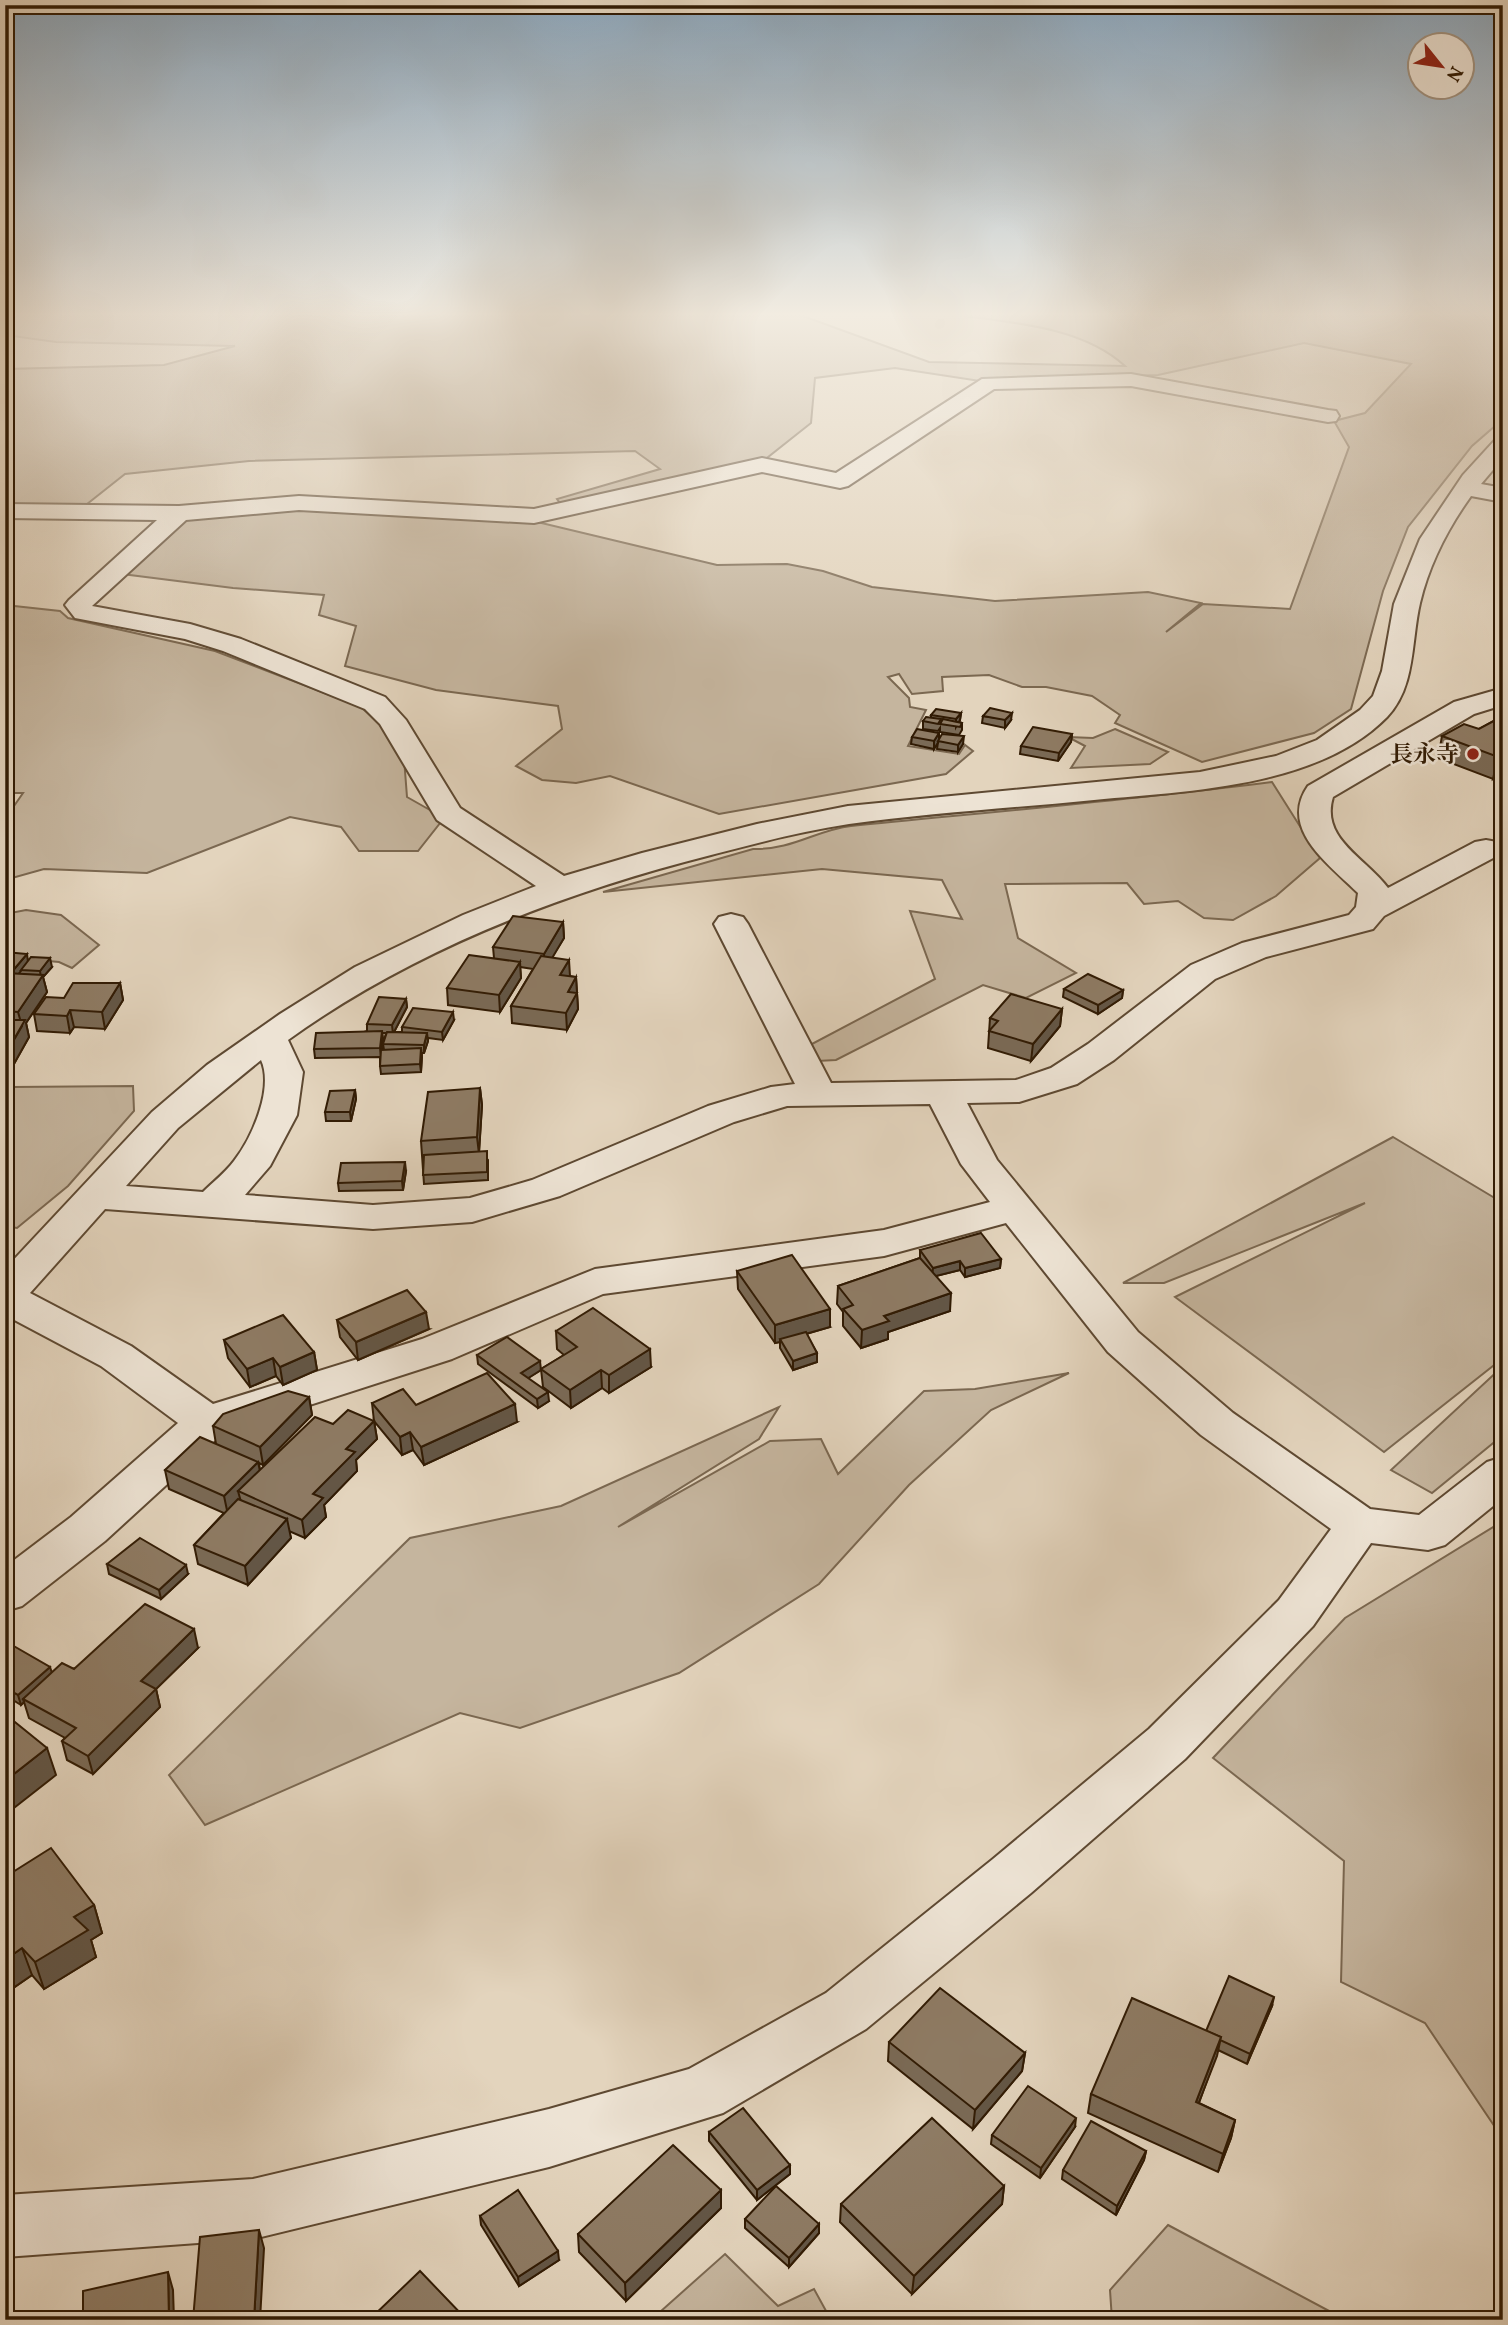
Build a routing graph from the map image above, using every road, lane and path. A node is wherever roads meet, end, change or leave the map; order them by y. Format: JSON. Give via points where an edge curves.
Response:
{"nodes":[{"id":1,"x":926,"y":424,"type":"edge"},
{"id":2,"x":1503,"y":446,"type":"edge"},
{"id":3,"x":1466,"y":488,"type":"junction"},
{"id":4,"x":1503,"y":495,"type":"edge"},
{"id":5,"x":5,"y":511,"type":"edge"},
{"id":6,"x":179,"y":513,"type":"junction"},
{"id":7,"x":1503,"y":696,"type":"edge"},
{"id":8,"x":1486,"y":849,"type":"dead end"},
{"id":9,"x":560,"y":887,"type":"junction"},
{"id":10,"x":1372,"y":909,"type":"junction"},
{"id":11,"x":731,"y":924,"type":"dead end"},
{"id":12,"x":269,"y":1038,"type":"junction"},
{"id":13,"x":943,"y":1092,"type":"junction"},
{"id":14,"x":818,"y":1093,"type":"junction"},
{"id":15,"x":97,"y":1196,"type":"junction"},
{"id":16,"x":214,"y":1204,"type":"junction"},
{"id":17,"x":1015,"y":1208,"type":"junction"},
{"id":18,"x":5,"y":1296,"type":"edge"},
{"id":19,"x":207,"y":1422,"type":"junction"},
{"id":20,"x":1503,"y":1473,"type":"edge"},
{"id":21,"x":1359,"y":1525,"type":"junction"},
{"id":22,"x":5,"y":1593,"type":"edge"},
{"id":23,"x":5,"y":2226,"type":"edge"}],
"edges":[{"from":1,"to":6,"type":"street","via":[[840,481],[762,465],[534,516],[299,503]]},
{"from":2,"to":3,"type":"street"},
{"from":3,"to":4,"type":"street"},
{"from":3,"to":9,"type":"street","via":[[1417,569],[1393,678],[1380,707],[1346,736],[1306,757],[1257,771],[1148,788],[848,815],[746,836]]},
{"from":5,"to":6,"type":"street"},
{"from":6,"to":9,"type":"street","via":[[78,605],[85,612],[232,645],[375,703],[392,720],[447,814]]},
{"from":7,"to":10,"type":"street","via":[[1464,708],[1319,792],[1312,811],[1321,839],[1374,891]]},
{"from":8,"to":10,"type":"street"},
{"from":9,"to":12,"type":"street","via":[[367,974]]},
{"from":10,"to":13,"type":"street","via":[[1361,922],[1254,950],[1203,972],[1064,1076],[1019,1091]]},
{"from":11,"to":14,"type":"street"},
{"from":12,"to":15,"type":"street","via":[[165,1121]]},
{"from":12,"to":16,"type":"street","via":[[285,1072],[278,1115],[251,1166]]},
{"from":13,"to":14,"type":"street"},
{"from":13,"to":17,"type":"street","via":[[980,1164]]},
{"from":14,"to":16,"type":"street","via":[[784,1095],[720,1114],[546,1188],[472,1210],[373,1217]]},
{"from":15,"to":16,"type":"street"},
{"from":15,"to":18,"type":"street"},
{"from":17,"to":19,"type":"street","via":[[884,1243],[595,1282],[437,1349]]},
{"from":17,"to":21,"type":"street","via":[[1123,1342],[1217,1424]]},
{"from":18,"to":19,"type":"street","via":[[116,1356]]},
{"from":19,"to":22,"type":"street","via":[[88,1530]]},
{"from":20,"to":21,"type":"street","via":[[1428,1533]]},
{"from":21,"to":23,"type":"street","via":[[1296,1613],[1167,1744],[846,2011],[702,2093],[549,2138],[253,2209]]}]}
